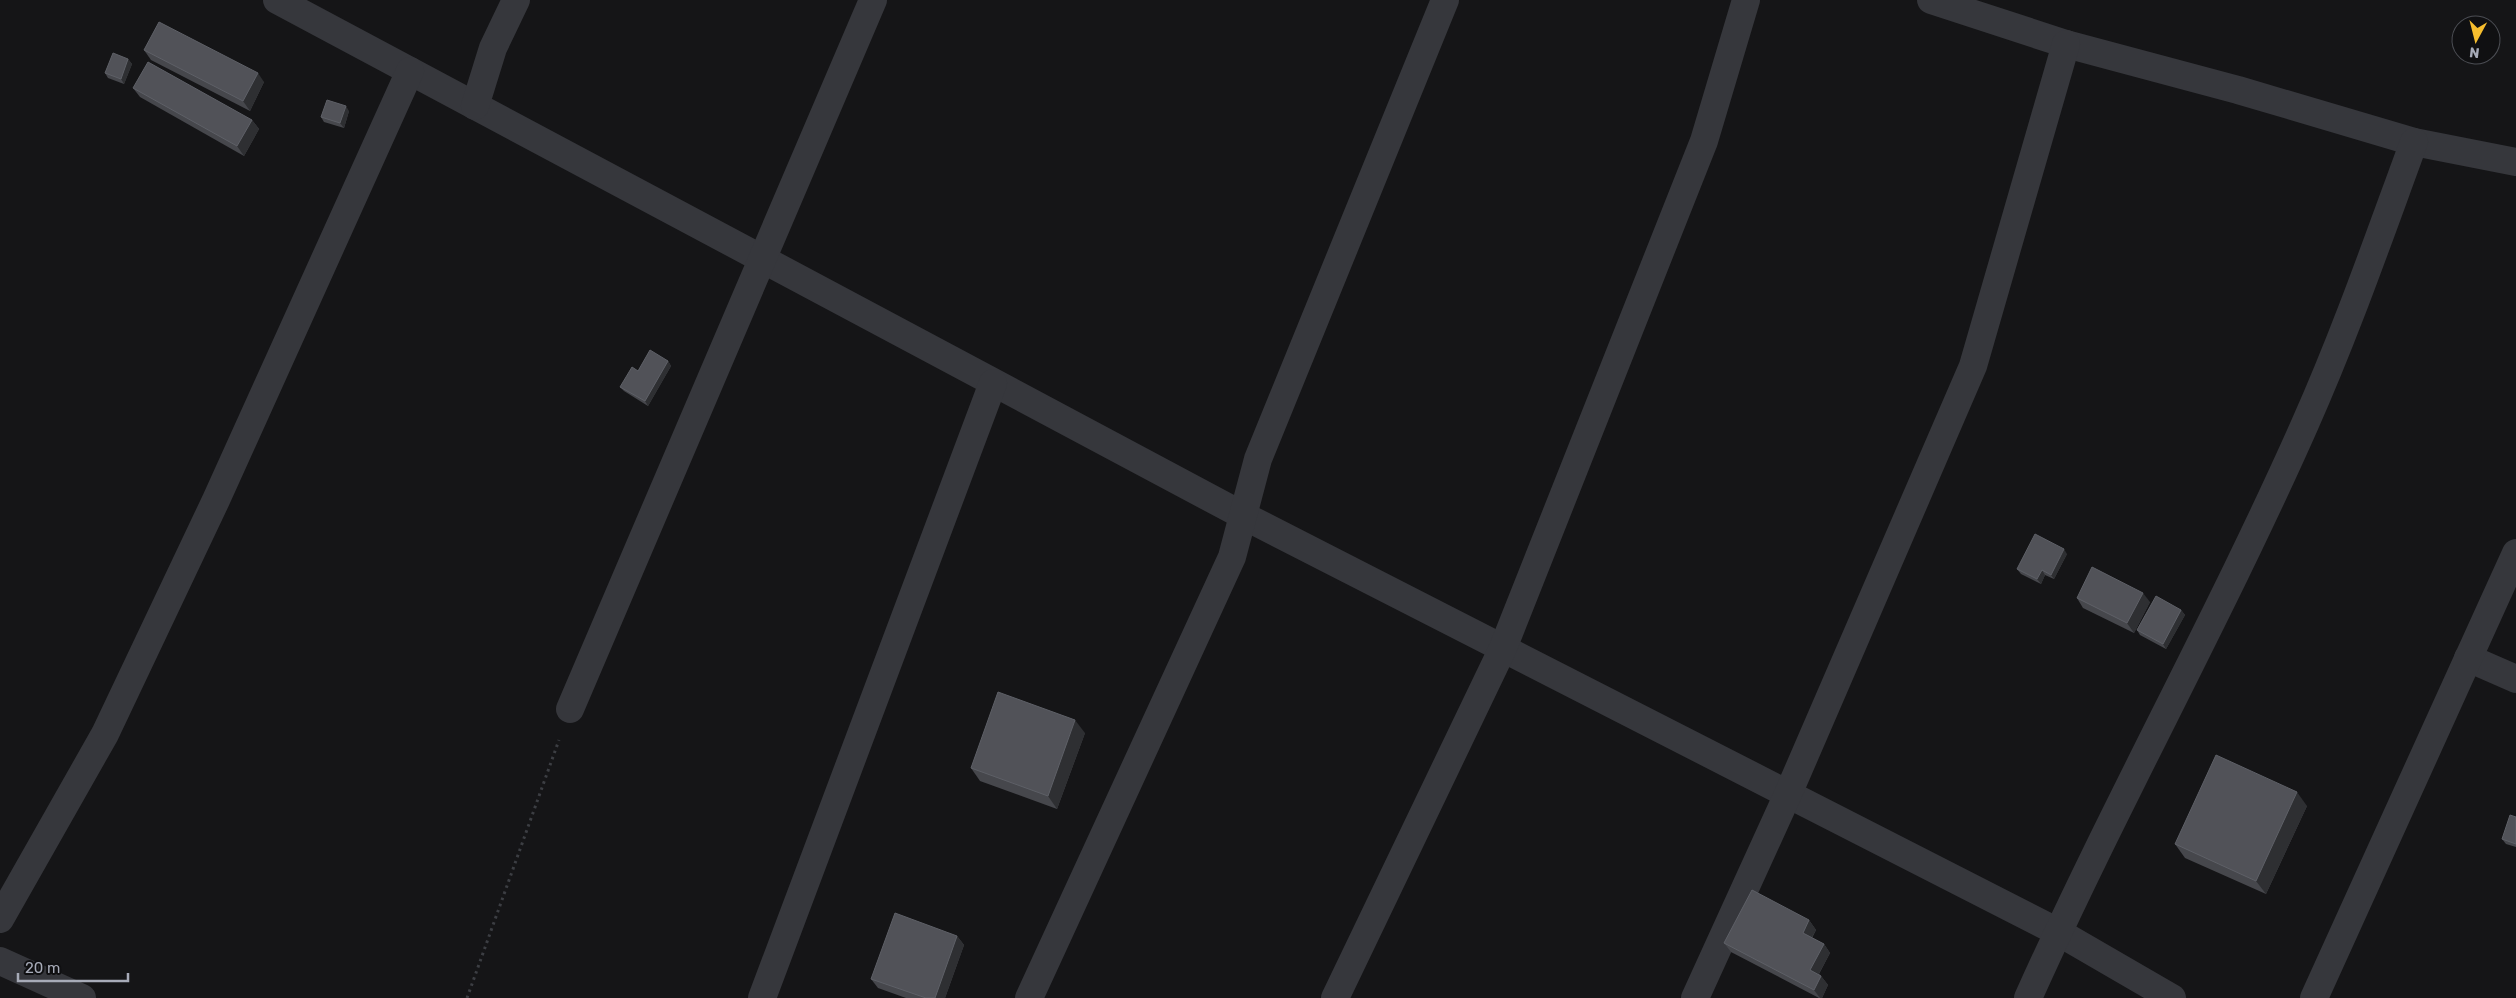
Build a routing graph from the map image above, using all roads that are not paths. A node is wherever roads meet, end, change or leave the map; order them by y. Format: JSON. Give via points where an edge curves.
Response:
{"nodes":[{"id":1,"x":277,"y":0,"type":"edge"},
{"id":2,"x":516,"y":0,"type":"edge"},
{"id":3,"x":874,"y":0,"type":"edge"},
{"id":4,"x":1445,"y":0,"type":"edge"},
{"id":5,"x":1746,"y":0,"type":"edge"},
{"id":6,"x":1931,"y":0,"type":"edge"},
{"id":7,"x":2066,"y":44,"type":"junction"},
{"id":8,"x":410,"y":71,"type":"junction"},
{"id":9,"x":475,"y":106,"type":"junction"},
{"id":10,"x":2414,"y":142,"type":"junction"},
{"id":11,"x":2516,"y":162,"type":"edge"},
{"id":12,"x":764,"y":260,"type":"junction"},
{"id":13,"x":993,"y":383,"type":"junction"},
{"id":14,"x":1244,"y":516,"type":"junction"},
{"id":15,"x":2516,"y":553,"type":"edge"},
{"id":16,"x":1503,"y":648,"type":"junction"},
{"id":17,"x":2468,"y":658,"type":"junction"},
{"id":18,"x":2516,"y":679,"type":"edge"},
{"id":19,"x":570,"y":709,"type":"road end"},
{"id":20,"x":1788,"y":794,"type":"junction"},
{"id":21,"x":0,"y":919,"type":"edge"},
{"id":22,"x":2058,"y":932,"type":"junction"},
{"id":23,"x":0,"y":961,"type":"edge"},
{"id":24,"x":82,"y":998,"type":"edge"},
{"id":25,"x":762,"y":998,"type":"edge"},
{"id":26,"x":1029,"y":998,"type":"edge"},
{"id":27,"x":1335,"y":998,"type":"edge"},
{"id":28,"x":1695,"y":998,"type":"edge"},
{"id":29,"x":2028,"y":998,"type":"edge"},
{"id":30,"x":2172,"y":998,"type":"edge"},
{"id":31,"x":2314,"y":998,"type":"edge"}],
"edges":[{"from":1,"to":8,"type":"street"},
{"from":2,"to":9,"type":"street","via":[[493,48]]},
{"from":3,"to":12,"type":"street"},
{"from":4,"to":14,"type":"street","via":[[1258,459]]},
{"from":5,"to":16,"type":"street","via":[[1704,141]]},
{"from":6,"to":7,"type":"street"},
{"from":7,"to":10,"type":"street"},
{"from":7,"to":20,"type":"street","via":[[1973,366]]},
{"from":8,"to":9,"type":"street"},
{"from":8,"to":21,"type":"street","via":[[220,491],[105,734]]},
{"from":9,"to":12,"type":"street"},
{"from":10,"to":11,"type":"street"},
{"from":10,"to":22,"type":"street","via":[[2305,424]]},
{"from":12,"to":13,"type":"street"},
{"from":12,"to":19,"type":"street"},
{"from":13,"to":14,"type":"street"},
{"from":13,"to":25,"type":"street"},
{"from":14,"to":16,"type":"street"},
{"from":14,"to":26,"type":"street","via":[[1232,557]]},
{"from":15,"to":17,"type":"street"},
{"from":16,"to":20,"type":"street"},
{"from":16,"to":27,"type":"street"},
{"from":17,"to":18,"type":"street"},
{"from":17,"to":31,"type":"street"},
{"from":20,"to":22,"type":"street"},
{"from":20,"to":28,"type":"street"},
{"from":22,"to":29,"type":"street"},
{"from":22,"to":30,"type":"street"},
{"from":23,"to":24,"type":"street"}]}
